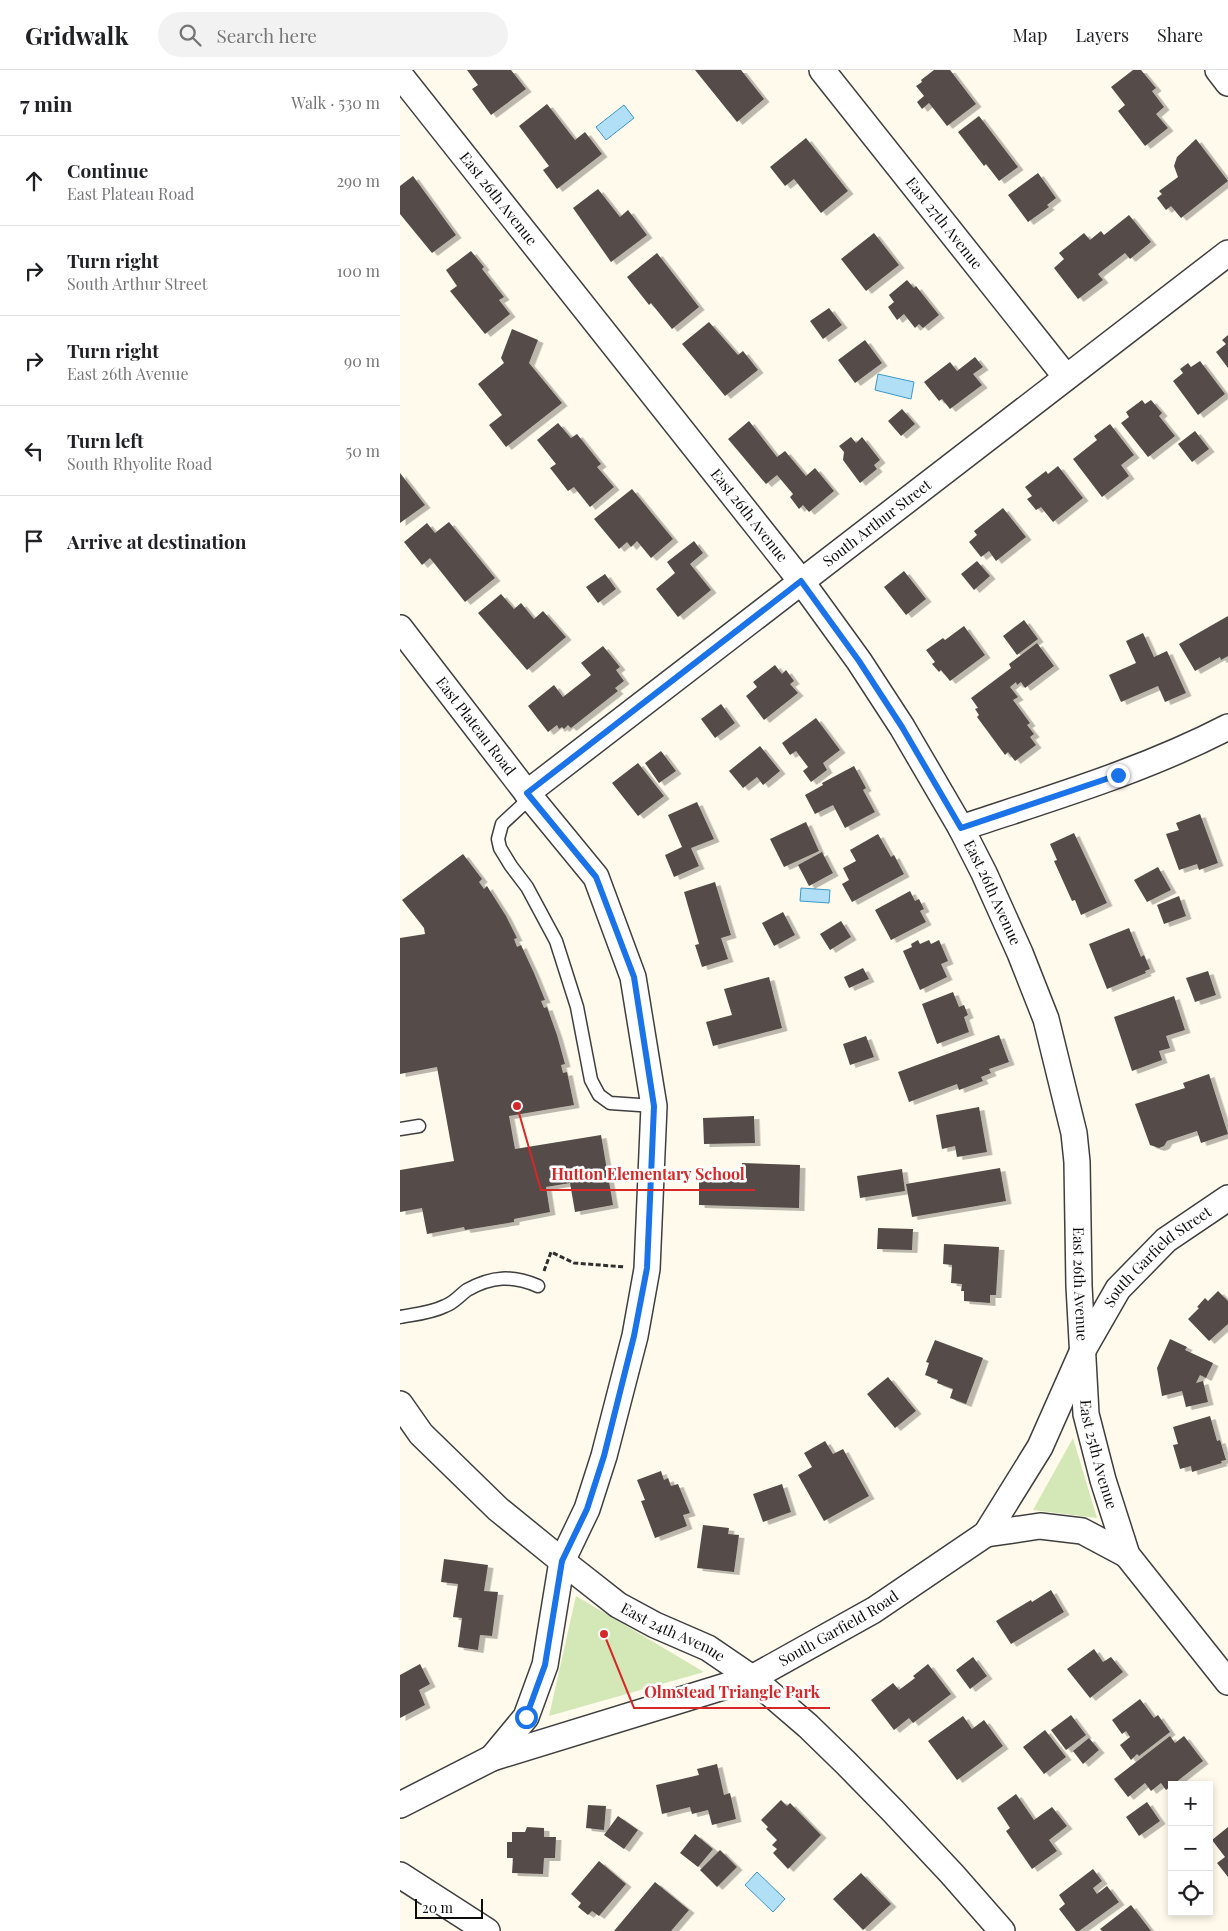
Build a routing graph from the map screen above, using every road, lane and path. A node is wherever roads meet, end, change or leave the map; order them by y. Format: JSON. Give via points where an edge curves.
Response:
{"nodes":[{"id":1,"x":822,"y":70,"type":"edge"},
{"id":2,"x":1218,"y":70,"type":"edge"},
{"id":3,"x":400,"y":75,"type":"edge"},
{"id":4,"x":1228,"y":83,"type":"edge"},
{"id":5,"x":1228,"y":253,"type":"edge"},
{"id":6,"x":1066,"y":377,"type":"junction"},
{"id":7,"x":801,"y":581,"type":"junction"},
{"id":8,"x":400,"y":628,"type":"edge"},
{"id":9,"x":1228,"y":727,"type":"edge"},
{"id":10,"x":529,"y":795,"type":"junction"},
{"id":11,"x":961,"y":828,"type":"junction"},
{"id":12,"x":654,"y":1106,"type":"junction"},
{"id":13,"x":419,"y":1126,"type":"dead end"},
{"id":14,"x":400,"y":1129,"type":"edge"},
{"id":15,"x":1228,"y":1198,"type":"edge"},
{"id":16,"x":614,"y":1266,"type":"dead end"},
{"id":17,"x":538,"y":1286,"type":"joint"},
{"id":18,"x":400,"y":1317,"type":"edge"},
{"id":19,"x":1083,"y":1350,"type":"junction"},
{"id":20,"x":400,"y":1404,"type":"edge"},
{"id":21,"x":986,"y":1534,"type":"junction"},
{"id":22,"x":1127,"y":1554,"type":"junction"},
{"id":23,"x":562,"y":1561,"type":"junction"},
{"id":24,"x":752,"y":1678,"type":"junction"},
{"id":25,"x":1228,"y":1682,"type":"edge"},
{"id":26,"x":492,"y":1758,"type":"junction"},
{"id":27,"x":400,"y":1805,"type":"edge"},
{"id":28,"x":400,"y":1875,"type":"edge"},
{"id":29,"x":487,"y":1931,"type":"edge"},
{"id":30,"x":1002,"y":1931,"type":"edge"}],
"edges":[{"from":1,"to":6,"type":"street","name":"East 27th Avenue"},
{"from":2,"to":4,"type":"street"},
{"from":3,"to":7,"type":"street","name":"East 26th Avenue"},
{"from":5,"to":6,"type":"street","name":"South Arthur Street"},
{"from":6,"to":7,"type":"street","name":"South Arthur Street"},
{"from":7,"to":10,"type":"street","name":"South Arthur Street"},
{"from":7,"to":11,"type":"street","name":"East 26th Avenue","via":[[902,727]]},
{"from":8,"to":10,"type":"street","name":"East Plateau Road"},
{"from":9,"to":11,"type":"street","via":[[1118,775]]},
{"from":10,"to":12,"type":"street","name":"East Plateau Road","via":[[596,877],[634,977]]},
{"from":10,"to":12,"type":"lane","via":[[502,824],[498,839],[500,848],[527,887],[556,941],[577,1007],[591,1080],[599,1095],[610,1102]]},
{"from":11,"to":19,"type":"street","name":"East 26th Avenue","via":[[1004,917],[1042,1011],[1069,1109],[1077,1162]]},
{"from":12,"to":23,"type":"street","name":"East Plateau Road","via":[[647,1268],[634,1336],[604,1456],[587,1509]]},
{"from":13,"to":14,"type":"lane"},
{"from":15,"to":19,"type":"street","name":"South Garfield Street","via":[[1166,1240],[1118,1289]]},
{"from":16,"to":17,"type":"path","via":[[574,1263],[551,1252]]},
{"from":17,"to":18,"type":"lane","via":[[505,1278],[488,1281],[448,1305]]},
{"from":19,"to":21,"type":"street","name":"South Garfield Road","via":[[1040,1447]]},
{"from":19,"to":22,"type":"street","name":"East 25th Avenue","via":[[1086,1414]]},
{"from":20,"to":23,"type":"street","name":"East 24th Avenue","via":[[421,1434],[498,1509]]},
{"from":21,"to":22,"type":"street","name":"East 25th Avenue","via":[[1040,1526],[1082,1531]]},
{"from":21,"to":24,"type":"street","name":"South Garfield Road","via":[[874,1610]]},
{"from":22,"to":25,"type":"street","name":"East 25th Avenue"},
{"from":23,"to":24,"type":"street","name":"East 24th Avenue","via":[[618,1604],[655,1625],[708,1648]]},
{"from":23,"to":26,"type":"street","name":"East Plateau Road","via":[[545,1665],[526,1717]]},
{"from":24,"to":26,"type":"street","name":"South Garfield Road"},
{"from":24,"to":30,"type":"street","name":"East 24th Avenue","via":[[846,1763]]},
{"from":26,"to":27,"type":"street","name":"South Garfield Road"},
{"from":28,"to":29,"type":"street"}]}
